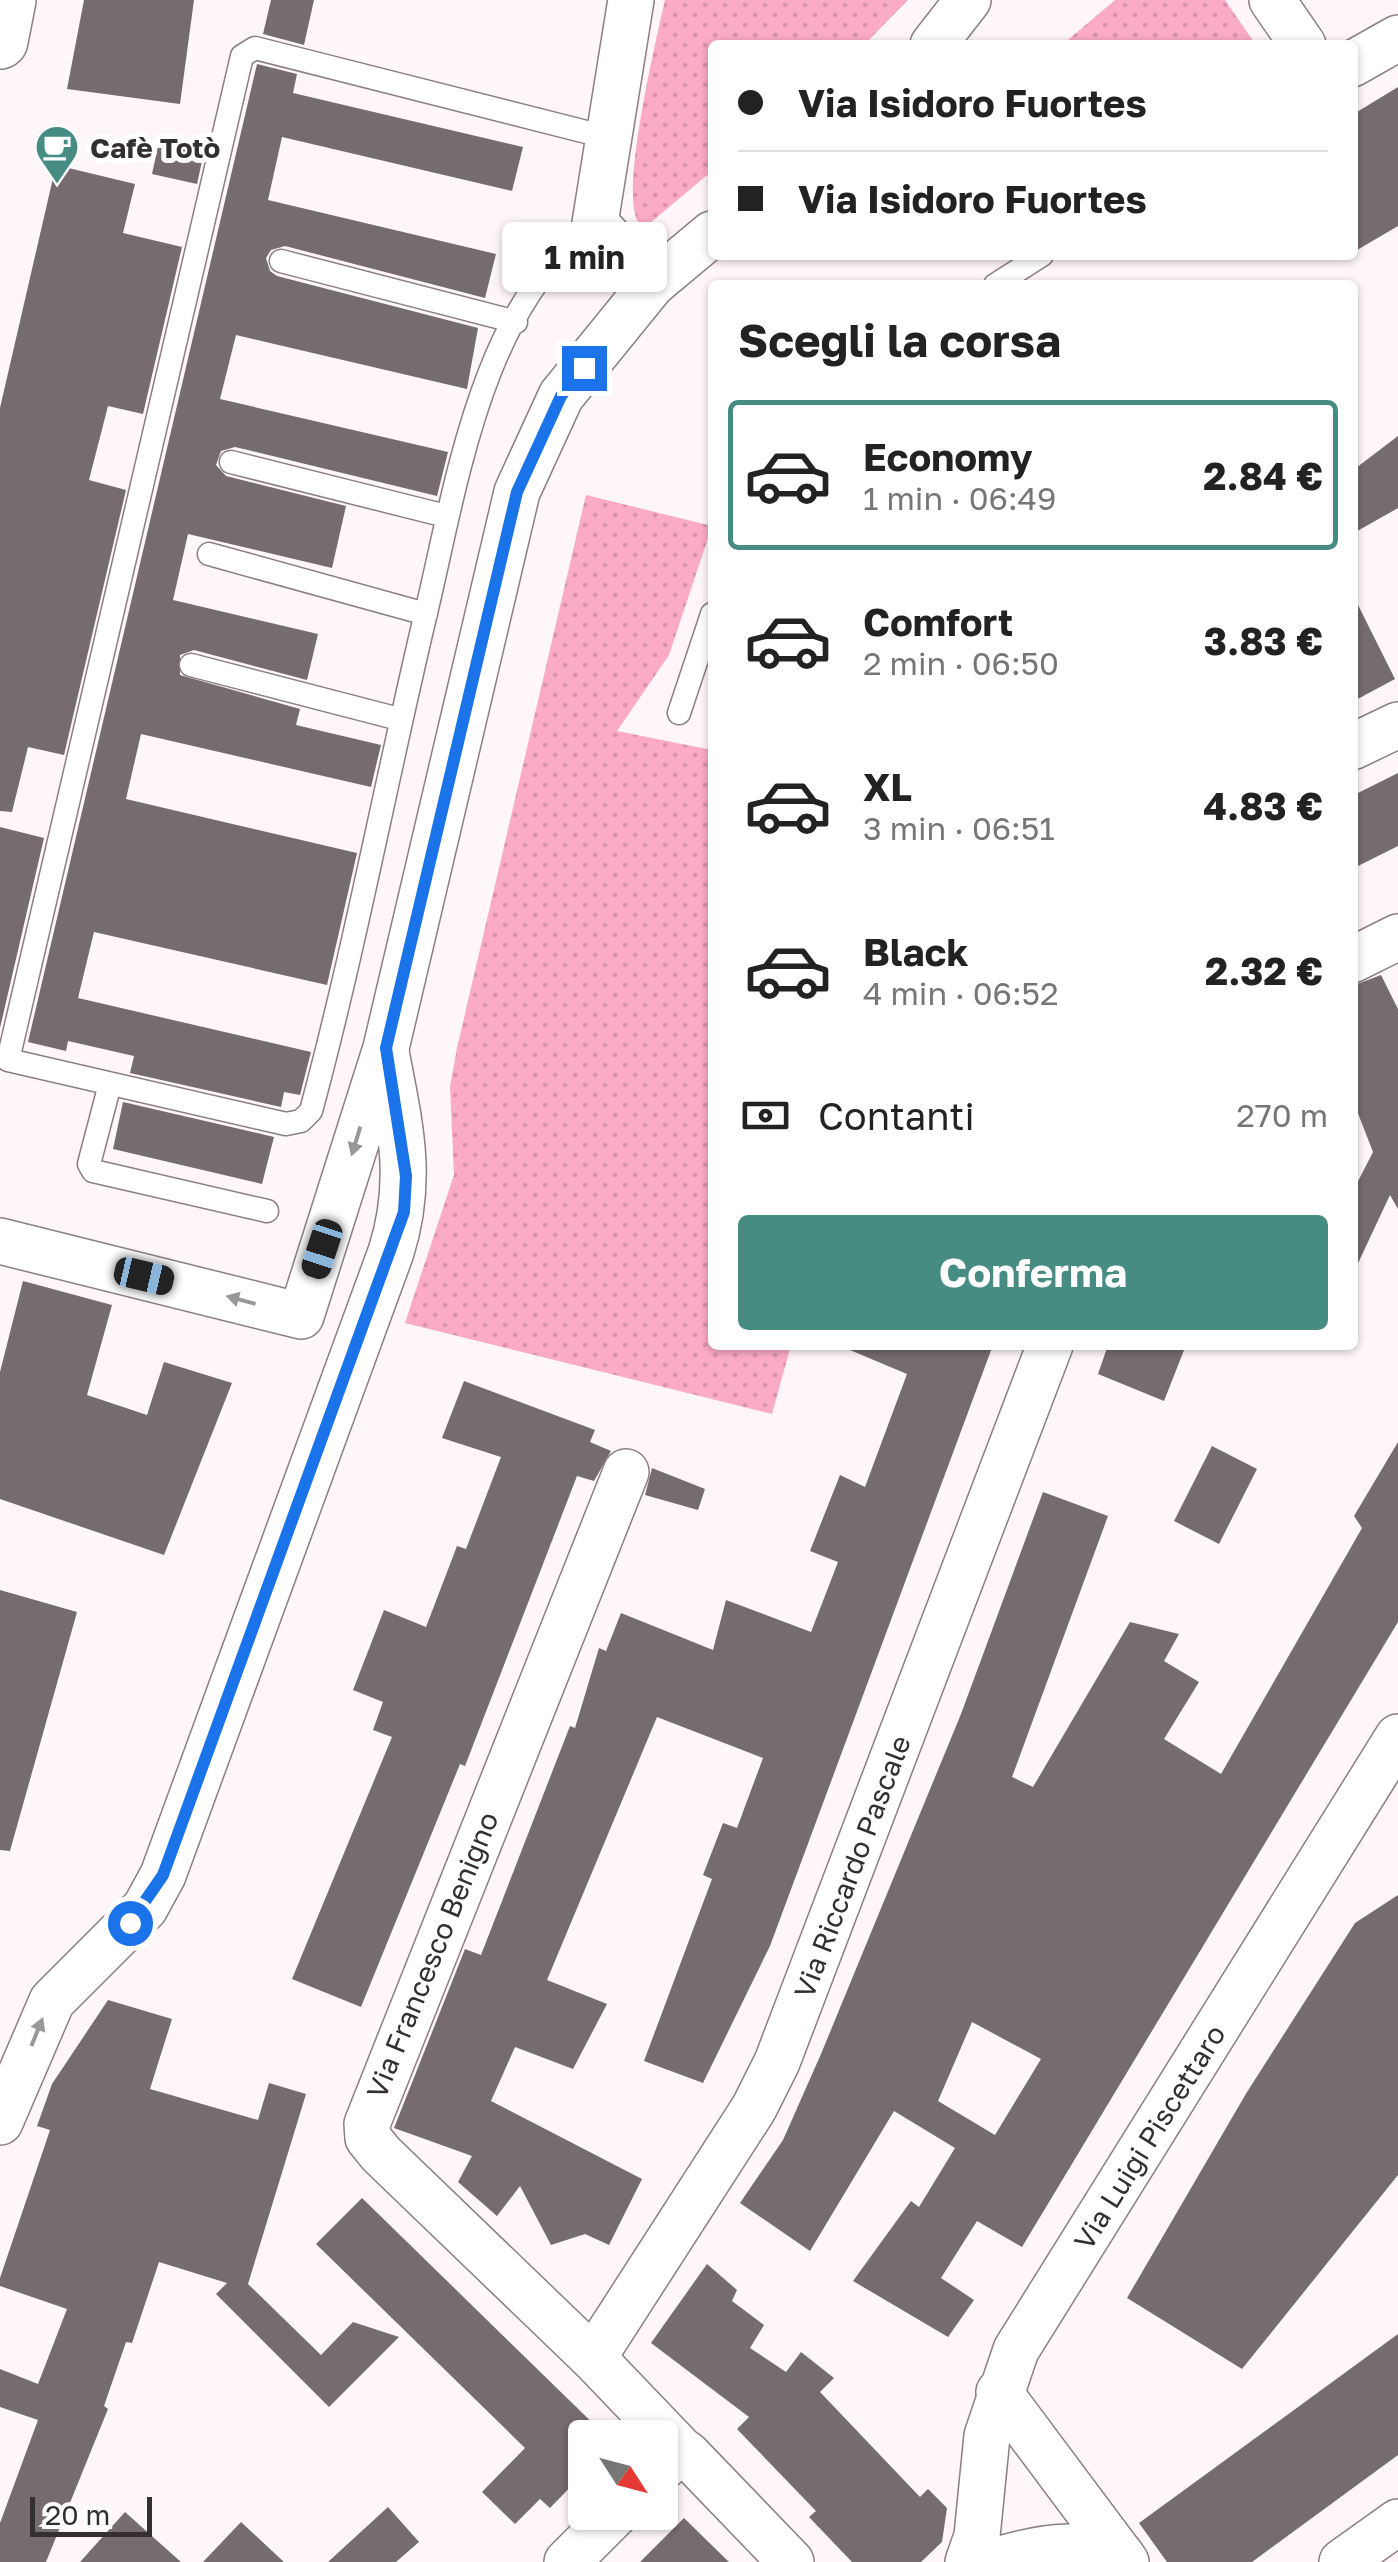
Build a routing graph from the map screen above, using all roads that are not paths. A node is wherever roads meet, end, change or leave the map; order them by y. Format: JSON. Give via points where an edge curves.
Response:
{"nodes":[{"id":1,"x":8,"y":0,"type":"edge"},
{"id":2,"x":631,"y":0,"type":"edge"},
{"id":3,"x":968,"y":0,"type":"edge"},
{"id":4,"x":1272,"y":0,"type":"edge"},
{"id":5,"x":1398,"y":38,"type":"edge"},
{"id":6,"x":0,"y":40,"type":"edge"},
{"id":7,"x":937,"y":40,"type":"edge"},
{"id":8,"x":1300,"y":40,"type":"edge"},
{"id":9,"x":1358,"y":61,"type":"edge"},
{"id":10,"x":606,"y":137,"type":"junction"},
{"id":11,"x":595,"y":223,"type":"junction"},
{"id":12,"x":708,"y":237,"type":"edge"},
{"id":13,"x":1034,"y":260,"type":"edge"},
{"id":14,"x":281,"y":262,"type":"dead end"},
{"id":15,"x":1003,"y":280,"type":"edge"},
{"id":16,"x":652,"y":284,"type":"junction"},
{"id":17,"x":516,"y":322,"type":"junction"},
{"id":18,"x":232,"y":462,"type":"dead end"},
{"id":19,"x":446,"y":516,"type":"junction"},
{"id":20,"x":209,"y":554,"type":"dead end"},
{"id":21,"x":426,"y":614,"type":"junction"},
{"id":22,"x":708,"y":626,"type":"edge"},
{"id":23,"x":191,"y":665,"type":"dead end"},
{"id":24,"x":679,"y":713,"type":"dead end"},
{"id":25,"x":399,"y":719,"type":"junction"},
{"id":26,"x":1398,"y":725,"type":"edge"},
{"id":27,"x":1358,"y":745,"type":"edge"},
{"id":28,"x":1398,"y":937,"type":"edge"},
{"id":29,"x":1358,"y":957,"type":"edge"},
{"id":30,"x":386,"y":1048,"type":"junction"},
{"id":31,"x":110,"y":1084,"type":"junction"},
{"id":32,"x":267,"y":1211,"type":"dead end"},
{"id":33,"x":0,"y":1241,"type":"edge"},
{"id":34,"x":1048,"y":1350,"type":"edge"},
{"id":35,"x":626,"y":1472,"type":"dead end"},
{"id":36,"x":1398,"y":1737,"type":"edge"},
{"id":37,"x":0,"y":2122,"type":"edge"},
{"id":38,"x":593,"y":2358,"type":"junction"},
{"id":39,"x":998,"y":2392,"type":"junction"},
{"id":40,"x":640,"y":2420,"type":"edge"},
{"id":41,"x":678,"y":2467,"type":"edge"},
{"id":42,"x":1398,"y":2522,"type":"edge"},
{"id":43,"x":599,"y":2530,"type":"edge"},
{"id":44,"x":1124,"y":2559,"type":"edge"},
{"id":45,"x":567,"y":2562,"type":"edge"},
{"id":46,"x":792,"y":2562,"type":"edge"},
{"id":47,"x":968,"y":2562,"type":"edge"},
{"id":48,"x":991,"y":2562,"type":"edge"},
{"id":49,"x":1342,"y":2562,"type":"edge"}],
"edges":[{"from":1,"to":6,"type":"street"},
{"from":2,"to":10,"type":"street"},
{"from":3,"to":7,"type":"street"},
{"from":4,"to":8,"type":"street"},
{"from":5,"to":9,"type":"street"},
{"from":10,"to":11,"type":"street"},
{"from":10,"to":31,"type":"lane","via":[[255,48],[242,56],[8,1060]]},
{"from":11,"to":16,"type":"street"},
{"from":11,"to":17,"type":"lane","via":[[549,264]]},
{"from":12,"to":16,"type":"street"},
{"from":13,"to":15,"type":"lane"},
{"from":14,"to":17,"type":"lane"},
{"from":16,"to":30,"type":"street","via":[[561,396],[517,492]]},
{"from":17,"to":19,"type":"lane","via":[[472,415]]},
{"from":18,"to":19,"type":"lane"},
{"from":19,"to":21,"type":"lane"},
{"from":20,"to":21,"type":"lane"},
{"from":21,"to":25,"type":"lane"},
{"from":22,"to":24,"type":"lane"},
{"from":23,"to":25,"type":"lane"},
{"from":25,"to":31,"type":"lane","via":[[311,1111],[301,1122],[286,1124]]},
{"from":26,"to":27,"type":"street"},
{"from":28,"to":29,"type":"street"},
{"from":30,"to":33,"type":"street","one_way":true,"via":[[301,1316]]},
{"from":37,"to":30,"type":"street","one_way":true,"via":[[52,2002],[145,1908],[163,1875],[391,1252],[404,1212],[406,1176]]},
{"from":31,"to":32,"type":"lane","via":[[89,1164],[93,1171]]},
{"from":34,"to":38,"type":"street","name":"Via Riccardo Pascale","via":[[777,2062]]},
{"from":35,"to":38,"type":"street","name":"Via Francesco Benigno","via":[[366,2124],[381,2154]]},
{"from":36,"to":39,"type":"street","name":"Via Luigi Piscettaro","via":[[1016,2350]]},
{"from":38,"to":40,"type":"street","name":"Via Francesco Benigno"},
{"from":39,"to":44,"type":"street"},
{"from":39,"to":47,"type":"street","name":"Via Luigi Piscettaro"},
{"from":41,"to":46,"type":"street"},
{"from":42,"to":49,"type":"street"},
{"from":43,"to":45,"type":"street"},
{"from":44,"to":48,"type":"street","via":[[1076,2545]]}]}
